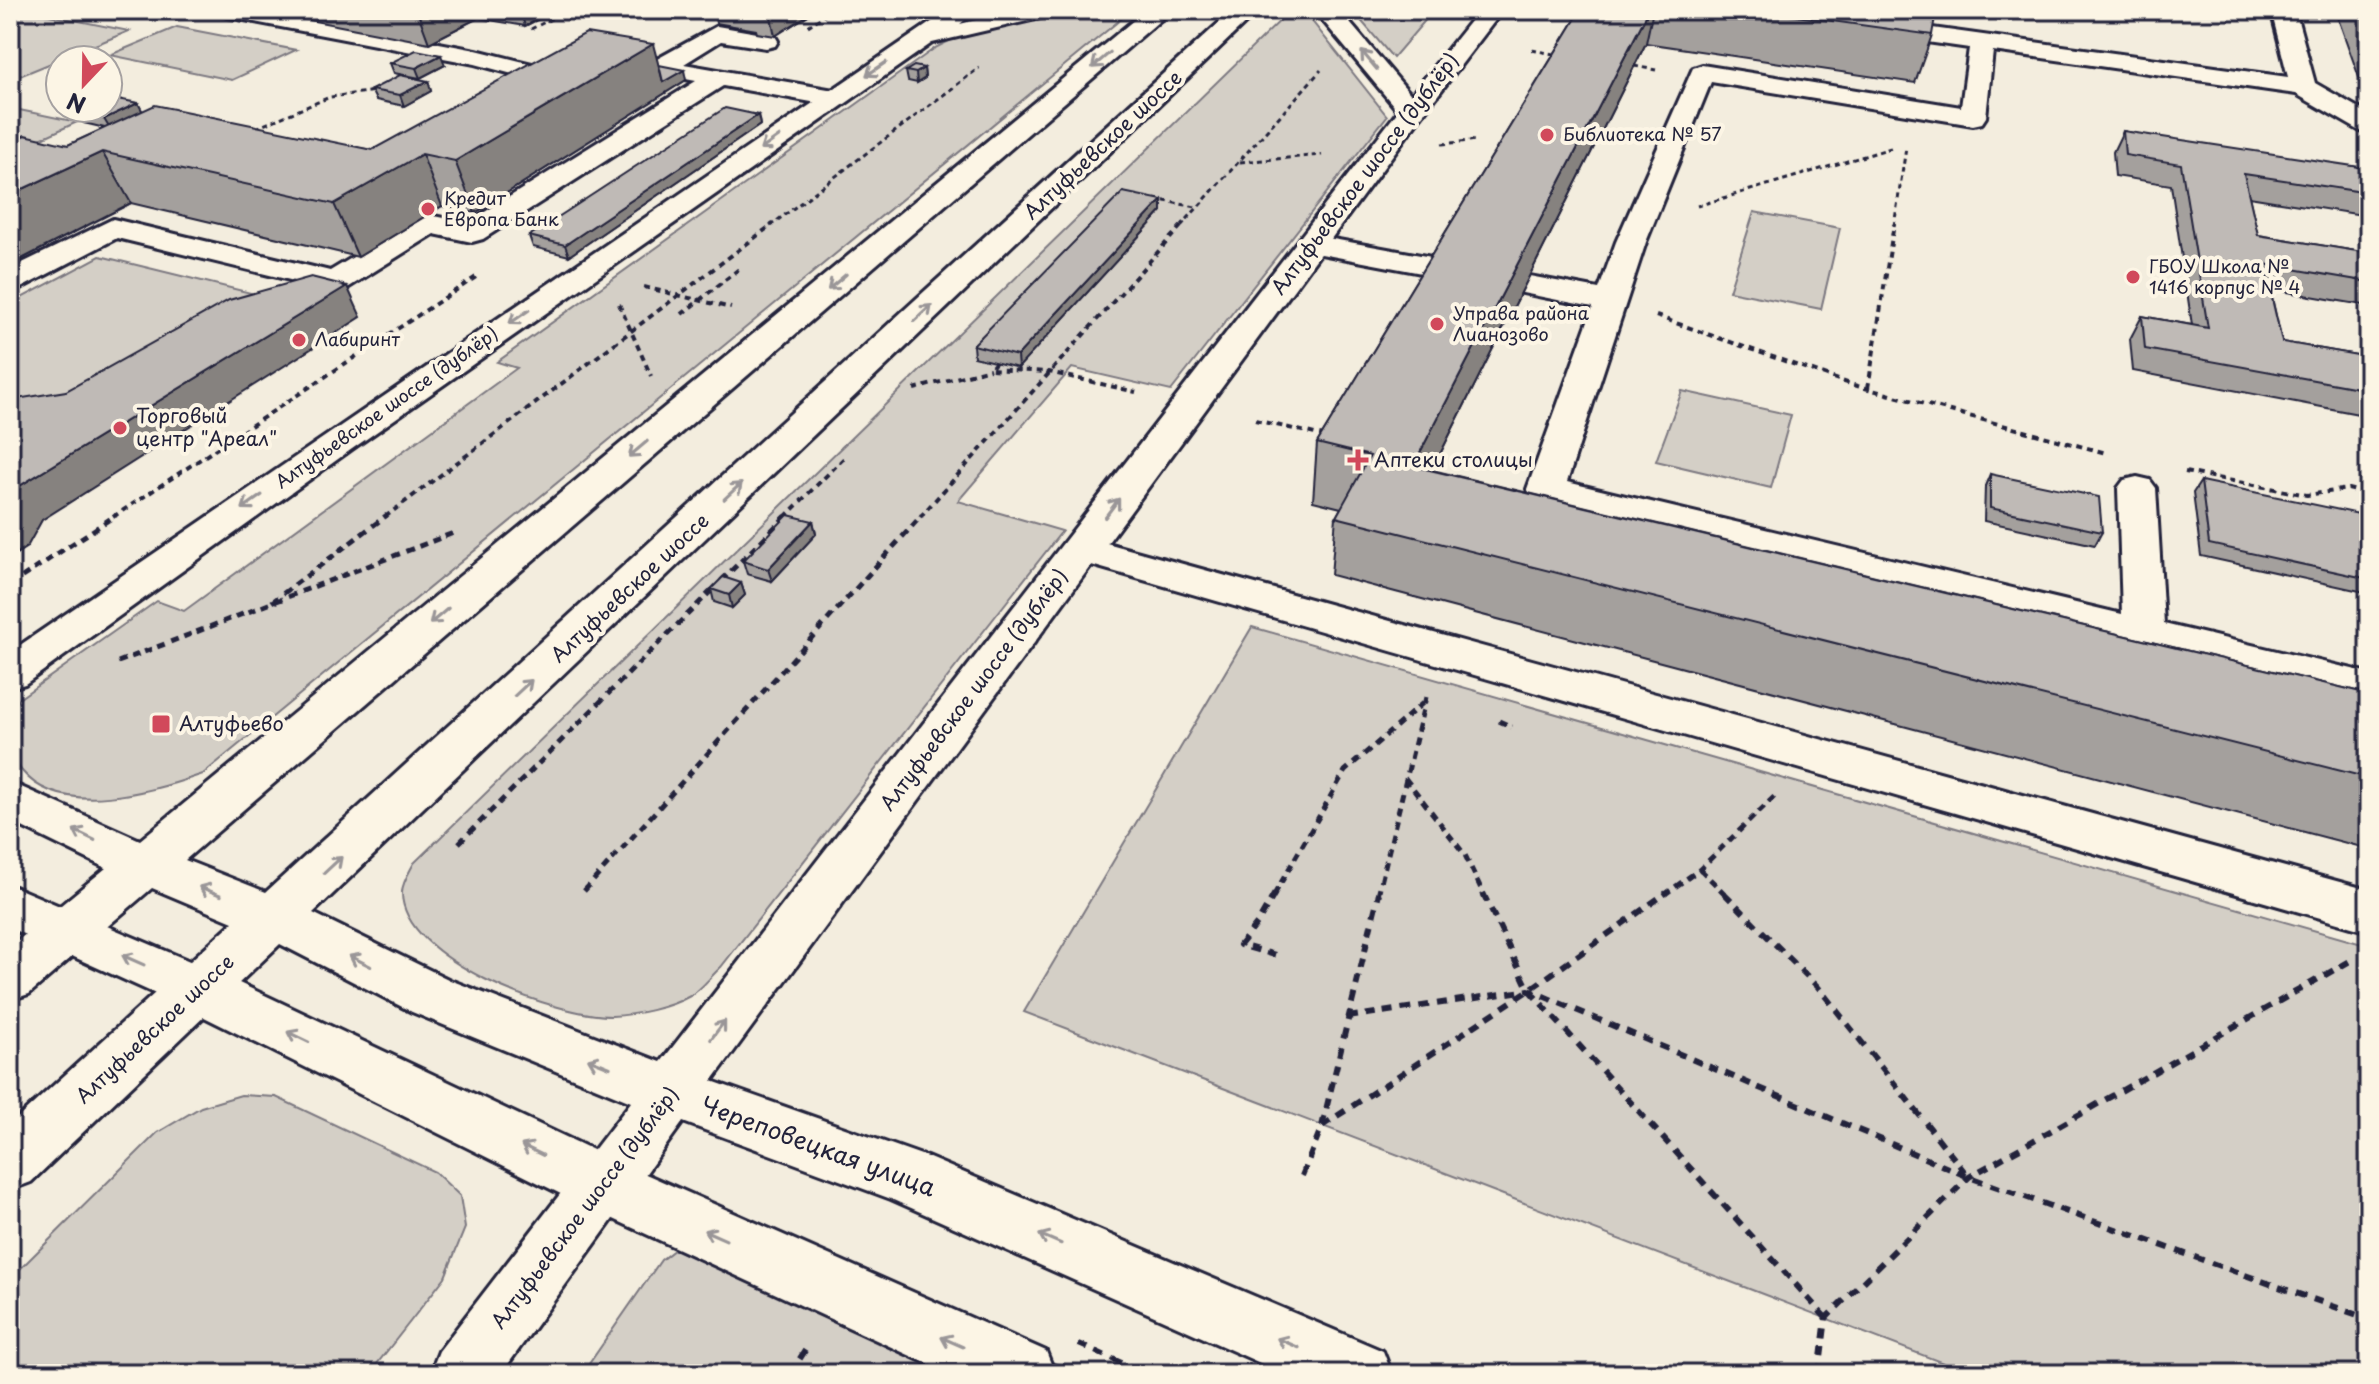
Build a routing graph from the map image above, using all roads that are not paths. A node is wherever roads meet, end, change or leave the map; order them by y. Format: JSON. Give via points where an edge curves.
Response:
{"nodes":[{"id":1,"x":228,"y":10,"type":"edge"},
{"id":2,"x":964,"y":10,"type":"edge"},
{"id":3,"x":1045,"y":10,"type":"edge"},
{"id":4,"x":1160,"y":10,"type":"edge"},
{"id":5,"x":1247,"y":10,"type":"edge"},
{"id":6,"x":1326,"y":10,"type":"edge"},
{"id":7,"x":1491,"y":10,"type":"edge"},
{"id":8,"x":1752,"y":10,"type":"edge"},
{"id":9,"x":2283,"y":10,"type":"edge"},
{"id":10,"x":1982,"y":40,"type":"junction"},
{"id":11,"x":766,"y":41,"type":"edge"},
{"id":12,"x":918,"y":41,"type":"junction"},
{"id":13,"x":664,"y":65,"type":"junction"},
{"id":14,"x":531,"y":71,"type":"junction"},
{"id":15,"x":721,"y":76,"type":"junction"},
{"id":16,"x":2303,"y":87,"type":"junction"},
{"id":17,"x":493,"y":92,"type":"edge"},
{"id":18,"x":834,"y":98,"type":"junction"},
{"id":19,"x":1412,"y":111,"type":"junction"},
{"id":20,"x":2369,"y":125,"type":"edge"},
{"id":21,"x":1311,"y":244,"type":"junction"},
{"id":22,"x":1448,"y":269,"type":"edge"},
{"id":23,"x":10,"y":281,"type":"edge"},
{"id":24,"x":1524,"y":284,"type":"edge"},
{"id":25,"x":1612,"y":301,"type":"junction"},
{"id":26,"x":2128,"y":472,"type":"road end"},
{"id":27,"x":1081,"y":549,"type":"junction"},
{"id":28,"x":2144,"y":634,"type":"junction"},
{"id":29,"x":10,"y":673,"type":"edge"},
{"id":30,"x":2369,"y":688,"type":"edge"},
{"id":31,"x":10,"y":800,"type":"edge"},
{"id":32,"x":144,"y":864,"type":"junction"},
{"id":33,"x":10,"y":905,"type":"edge"},
{"id":34,"x":2369,"y":911,"type":"edge"},
{"id":35,"x":276,"y":918,"type":"junction"},
{"id":36,"x":66,"y":931,"type":"junction"},
{"id":37,"x":10,"y":978,"type":"edge"},
{"id":38,"x":199,"y":989,"type":"junction"},
{"id":39,"x":671,"y":1092,"type":"junction"},
{"id":40,"x":10,"y":1163,"type":"edge"},
{"id":41,"x":602,"y":1184,"type":"junction"},
{"id":42,"x":462,"y":1374,"type":"edge"},
{"id":43,"x":1023,"y":1374,"type":"edge"},
{"id":44,"x":1360,"y":1374,"type":"edge"}],
"edges":[{"from":1,"to":14,"type":"main road"},
{"from":2,"to":12,"type":"main road","name":"Алтуфьевское шоссе (дублёр)"},
{"from":3,"to":12,"type":"main road"},
{"from":4,"to":32,"type":"main road","one_way":true},
{"from":35,"to":5,"type":"main road","name":"Алтуфьевское шоссе","one_way":true},
{"from":19,"to":6,"type":"main road","one_way":true},
{"from":7,"to":19,"type":"main road","name":"Алтуфьевское шоссе (дублёр)"},
{"from":8,"to":10,"type":"main road"},
{"from":9,"to":16,"type":"main road"},
{"from":10,"to":16,"type":"main road"},
{"from":10,"to":25,"type":"main road","via":[[1973,117],[1702,73]]},
{"from":11,"to":13,"type":"main road","via":[[717,33]]},
{"from":12,"to":18,"type":"main road","name":"Алтуфьевское шоссе (дублёр)","one_way":true},
{"from":13,"to":14,"type":"main road","via":[[613,56],[568,58]]},
{"from":13,"to":15,"type":"main road"},
{"from":14,"to":17,"type":"main road"},
{"from":15,"to":18,"type":"main road"},
{"from":15,"to":23,"type":"main road","via":[[472,233],[429,224],[335,282],[113,228]]},
{"from":16,"to":20,"type":"main road"},
{"from":18,"to":29,"type":"main road","name":"Алтуфьевское шоссе (дублёр)","one_way":true,"via":[[596,276]]},
{"from":19,"to":21,"type":"main road","name":"Алтуфьевское шоссе (дублёр)"},
{"from":21,"to":22,"type":"main road"},
{"from":27,"to":21,"type":"main road","name":"Алтуфьевское шоссе (дублёр)","one_way":true},
{"from":24,"to":25,"type":"main road"},
{"from":25,"to":28,"type":"main road","via":[[1546,489]]},
{"from":26,"to":28,"type":"main road"},
{"from":27,"to":34,"type":"main road"},
{"from":39,"to":27,"type":"main road","name":"Алтуфьевское шоссе (дублёр)","one_way":true},
{"from":28,"to":30,"type":"main road"},
{"from":32,"to":31,"type":"main road","name":"Череповецкая улица","one_way":true},
{"from":35,"to":32,"type":"main road","name":"Череповецкая улица","one_way":true},
{"from":32,"to":36,"type":"main road"},
{"from":33,"to":36,"type":"main road"},
{"from":35,"to":38,"type":"main road","name":"Алтуфьевское шоссе"},
{"from":39,"to":35,"type":"main road","name":"Череповецкая улица","one_way":true,"via":[[431,996]]},
{"from":36,"to":37,"type":"main road"},
{"from":38,"to":36,"type":"main road","one_way":true},
{"from":38,"to":40,"type":"main road","name":"Алтуфьевское шоссе"},
{"from":41,"to":38,"type":"main road","one_way":true},
{"from":39,"to":41,"type":"main road","name":"Алтуфьевское шоссе (дублёр)"},
{"from":44,"to":39,"type":"main road","name":"Череповецкая улица","one_way":true,"via":[[906,1177]]},
{"from":41,"to":42,"type":"main road","name":"Алтуфьевское шоссе (дублёр)"},
{"from":43,"to":41,"type":"main road","one_way":true}]}
